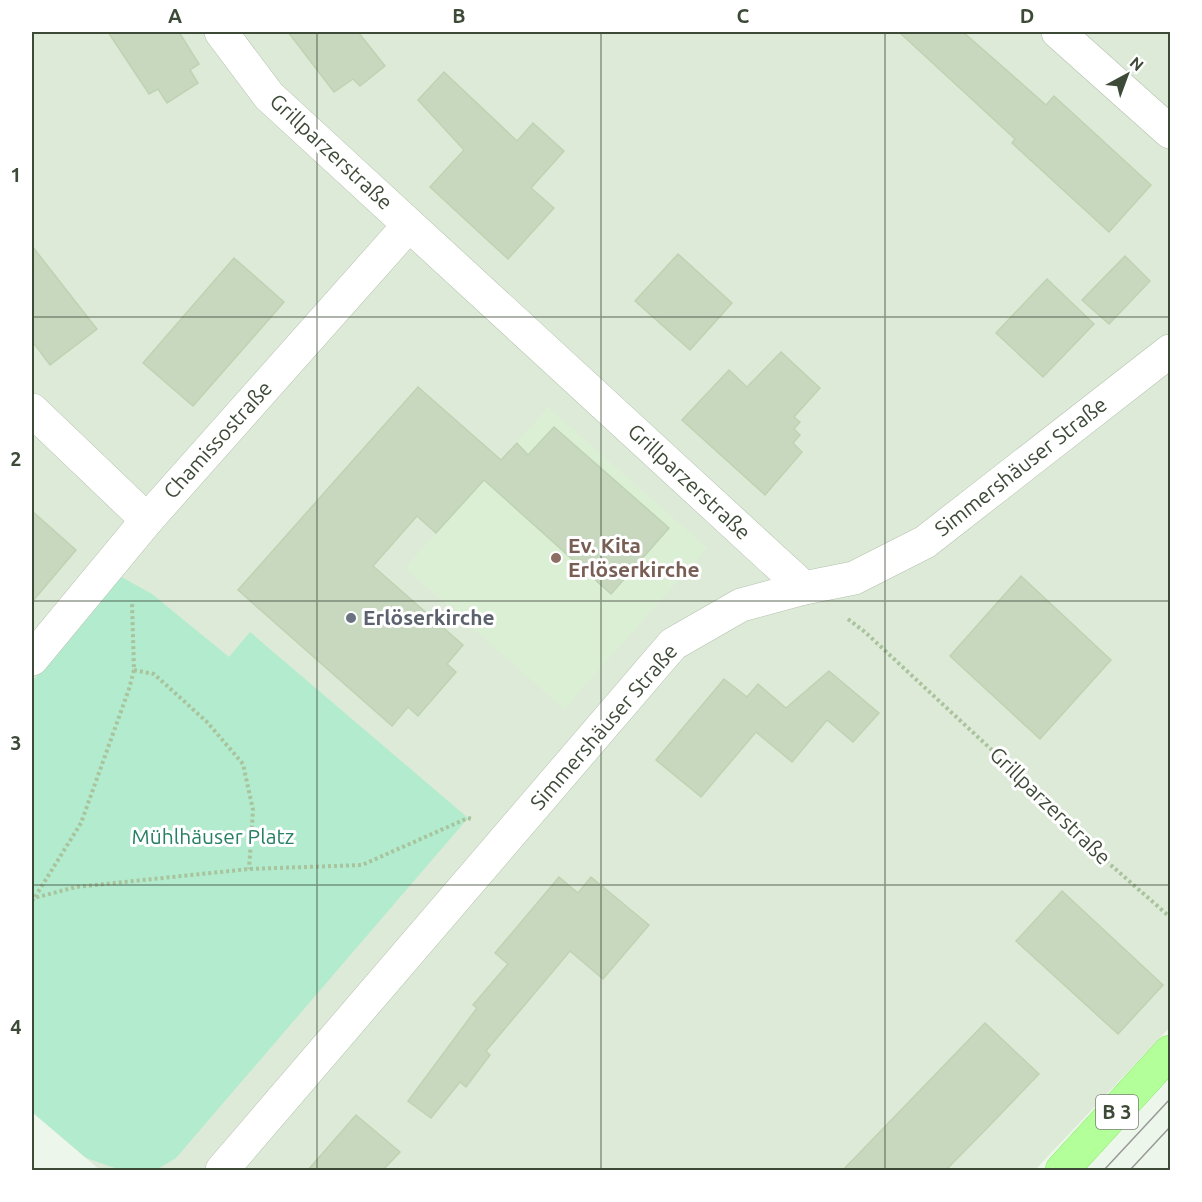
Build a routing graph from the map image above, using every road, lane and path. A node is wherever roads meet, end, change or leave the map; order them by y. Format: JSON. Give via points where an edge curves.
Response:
{"nodes":[{"id":1,"x":221,"y":32,"type":"edge"},
{"id":2,"x":1058,"y":32,"type":"edge"},
{"id":3,"x":1170,"y":132,"type":"edge"},
{"id":4,"x":410,"y":225,"type":"junction"},
{"id":5,"x":1170,"y":351,"type":"edge"},
{"id":6,"x":32,"y":410,"type":"edge"},
{"id":7,"x":147,"y":520,"type":"junction"},
{"id":8,"x":118,"y":555,"type":"junction"},
{"id":9,"x":804,"y":588,"type":"junction"},
{"id":10,"x":32,"y":659,"type":"edge"},
{"id":11,"x":134,"y":670,"type":"junction"},
{"id":12,"x":512,"y":831,"type":"junction"},
{"id":13,"x":249,"y":869,"type":"junction"},
{"id":14,"x":33,"y":899,"type":"edge"},
{"id":15,"x":1170,"y":917,"type":"edge"},
{"id":16,"x":1170,"y":1052,"type":"edge"},
{"id":17,"x":222,"y":1170,"type":"edge"},
{"id":18,"x":1062,"y":1170,"type":"edge"}],
"edges":[{"from":1,"to":4,"type":"street","name":"Grillparzerstraße","via":[[269,96]]},
{"from":2,"to":3,"type":"street"},
{"from":4,"to":7,"type":"street","name":"Chamissostraße"},
{"from":4,"to":9,"type":"street","name":"Grillparzerstraße"},
{"from":5,"to":9,"type":"street","name":"Simmershäuser Straße","via":[[925,542],[854,578]]},
{"from":6,"to":7,"type":"street"},
{"from":7,"to":8,"type":"street","name":"Chamissostraße"},
{"from":8,"to":10,"type":"street","name":"Chamissostraße"},
{"from":8,"to":11,"type":"path","via":[[130,572]]},
{"from":9,"to":12,"type":"street","name":"Simmershäuser Straße","via":[[741,605],[673,644]]},
{"from":9,"to":15,"type":"path","name":"Grillparzerstraße","via":[[865,632],[1088,845]]},
{"from":11,"to":13,"type":"path","via":[[154,674],[207,722],[243,764],[253,810]]},
{"from":11,"to":14,"type":"path","via":[[81,823]]},
{"from":12,"to":13,"type":"path","via":[[468,818],[362,865]]},
{"from":12,"to":17,"type":"street","name":"Simmershäuser Straße"},
{"from":13,"to":14,"type":"path","via":[[76,887]]},
{"from":16,"to":18,"type":"main road","number":"B 3"}]}
